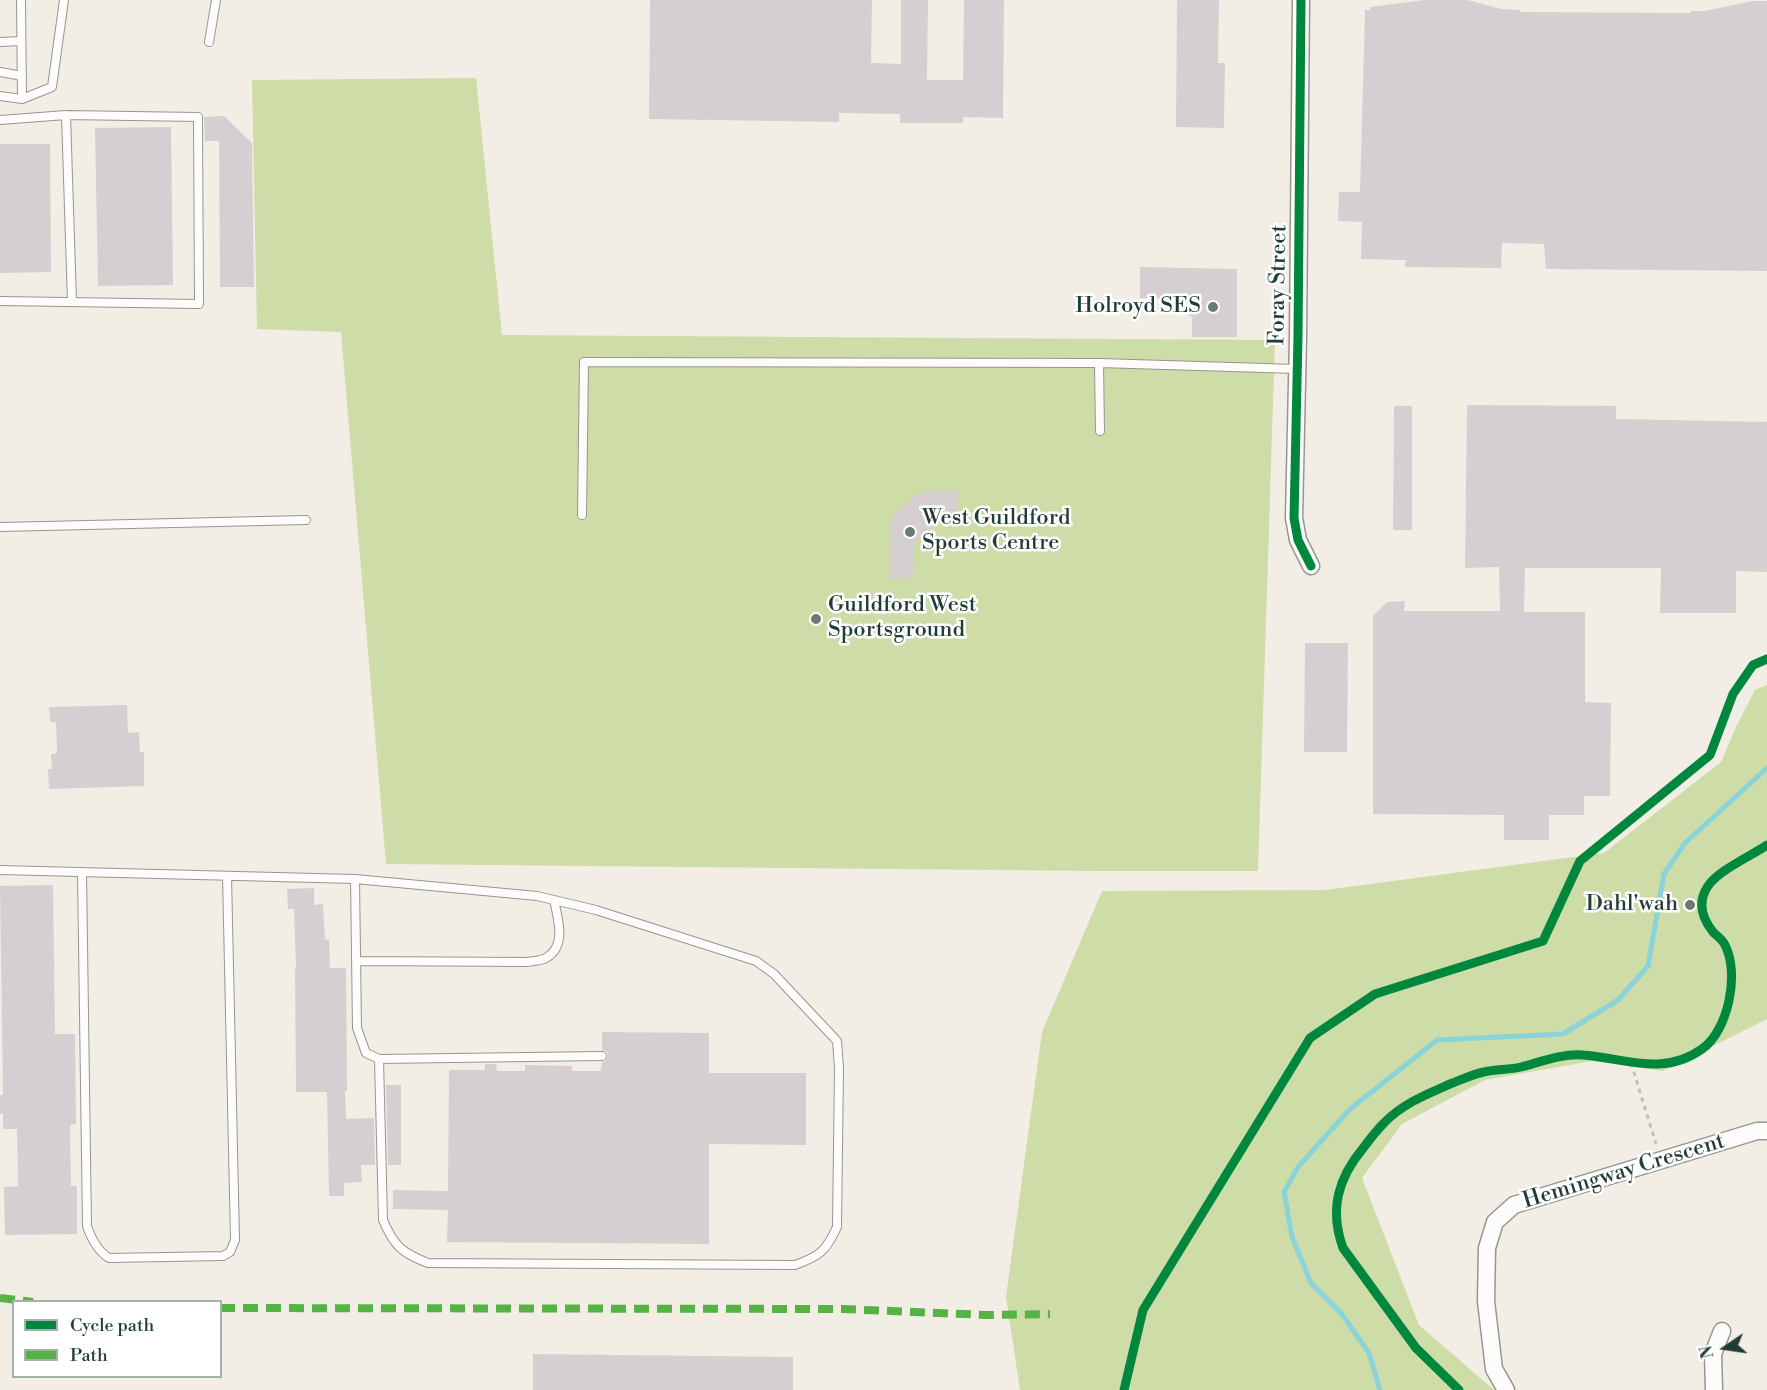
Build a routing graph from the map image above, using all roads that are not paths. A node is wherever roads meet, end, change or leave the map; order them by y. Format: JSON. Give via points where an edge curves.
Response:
{"nodes":[{"id":1,"x":21,"y":0,"type":"edge"},
{"id":2,"x":64,"y":0,"type":"edge"},
{"id":3,"x":216,"y":0,"type":"edge"},
{"id":4,"x":1301,"y":0,"type":"edge"},
{"id":5,"x":21,"y":41,"type":"junction"},
{"id":6,"x":0,"y":42,"type":"edge"},
{"id":7,"x":209,"y":42,"type":"dead end"},
{"id":8,"x":0,"y":72,"type":"edge"},
{"id":9,"x":22,"y":76,"type":"junction"},
{"id":10,"x":0,"y":96,"type":"edge"},
{"id":11,"x":22,"y":99,"type":"junction"},
{"id":12,"x":66,"y":115,"type":"junction"},
{"id":13,"x":0,"y":120,"type":"edge"},
{"id":14,"x":0,"y":301,"type":"edge"},
{"id":15,"x":72,"y":302,"type":"junction"},
{"id":16,"x":1100,"y":363,"type":"junction"},
{"id":17,"x":1298,"y":369,"type":"junction"},
{"id":18,"x":1100,"y":431,"type":"dead end"},
{"id":19,"x":582,"y":515,"type":"dead end"},
{"id":20,"x":306,"y":520,"type":"dead end"},
{"id":21,"x":0,"y":527,"type":"edge"},
{"id":22,"x":1311,"y":566,"type":"dead end"},
{"id":23,"x":0,"y":870,"type":"edge"},
{"id":24,"x":82,"y":872,"type":"junction"},
{"id":25,"x":227,"y":876,"type":"junction"},
{"id":26,"x":355,"y":879,"type":"junction"},
{"id":27,"x":554,"y":900,"type":"junction"},
{"id":28,"x":356,"y":961,"type":"junction"},
{"id":29,"x":602,"y":1056,"type":"dead end"},
{"id":30,"x":379,"y":1059,"type":"junction"},
{"id":31,"x":1767,"y":1131,"type":"edge"},
{"id":32,"x":1722,"y":1331,"type":"dead end"},
{"id":33,"x":1506,"y":1390,"type":"edge"},
{"id":34,"x":1714,"y":1390,"type":"edge"}],
"edges":[{"from":1,"to":5,"type":"lane"},
{"from":2,"to":11,"type":"lane","via":[[52,87]]},
{"from":3,"to":7,"type":"lane"},
{"from":4,"to":17,"type":"street","name":"Foray Street"},
{"from":5,"to":6,"type":"lane"},
{"from":5,"to":9,"type":"lane"},
{"from":8,"to":9,"type":"lane"},
{"from":9,"to":11,"type":"lane"},
{"from":10,"to":11,"type":"lane"},
{"from":12,"to":13,"type":"lane"},
{"from":12,"to":15,"type":"lane"},
{"from":12,"to":15,"type":"lane","via":[[198,117],[199,304]]},
{"from":14,"to":15,"type":"lane"},
{"from":16,"to":17,"type":"lane"},
{"from":16,"to":18,"type":"lane"},
{"from":16,"to":19,"type":"lane","via":[[584,362]]},
{"from":17,"to":22,"type":"street","name":"Foray Street","via":[[1294,518],[1298,540]]},
{"from":20,"to":21,"type":"lane"},
{"from":23,"to":24,"type":"lane"},
{"from":24,"to":25,"type":"lane"},
{"from":24,"to":25,"type":"lane","via":[[87,1226],[91,1238],[109,1258],[223,1256],[230,1252],[235,1240]]},
{"from":25,"to":26,"type":"lane"},
{"from":26,"to":27,"type":"lane"},
{"from":26,"to":28,"type":"lane"},
{"from":27,"to":28,"type":"lane","via":[[560,927],[557,947],[545,959]]},
{"from":27,"to":30,"type":"lane","via":[[756,961],[774,974],[837,1041],[837,1227],[827,1247],[815,1258],[795,1265],[428,1263],[407,1255],[392,1241],[383,1220]]},
{"from":28,"to":30,"type":"lane","via":[[357,1028],[366,1053]]},
{"from":29,"to":30,"type":"lane"},
{"from":31,"to":33,"type":"street","name":"Hemingway Crescent","via":[[1514,1205],[1495,1222],[1486,1248],[1486,1301],[1494,1369]]},
{"from":32,"to":34,"type":"street","via":[[1713,1354]]}]}
